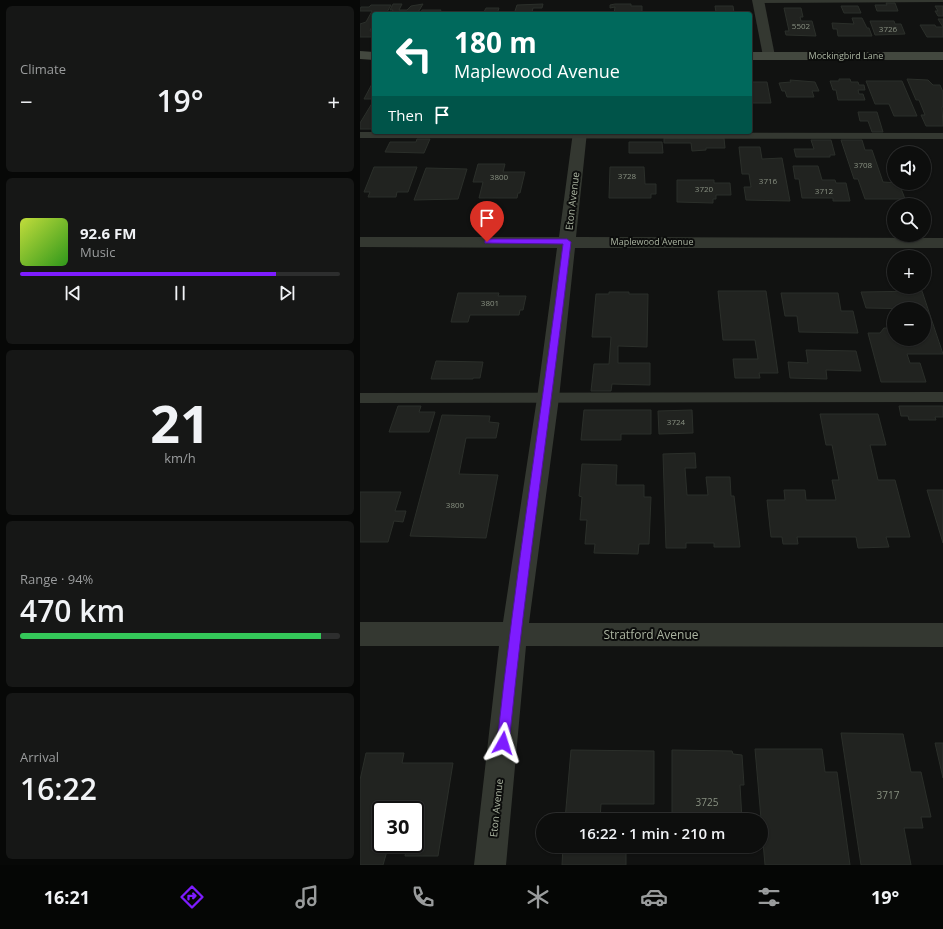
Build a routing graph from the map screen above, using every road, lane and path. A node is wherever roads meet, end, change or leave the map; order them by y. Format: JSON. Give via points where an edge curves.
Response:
{"nodes":[{"id":1,"x":758,"y":0,"type":"edge"},
{"id":2,"x":943,"y":0,"type":"edge"},
{"id":3,"x":360,"y":56,"type":"edge"},
{"id":4,"x":372,"y":56,"type":"edge"},
{"id":5,"x":752,"y":56,"type":"edge"},
{"id":6,"x":770,"y":56,"type":"junction"},
{"id":7,"x":943,"y":56,"type":"edge"},
{"id":8,"x":580,"y":134,"type":"edge"},
{"id":9,"x":360,"y":135,"type":"edge"},
{"id":10,"x":943,"y":136,"type":"edge"},
{"id":11,"x":360,"y":242,"type":"edge"},
{"id":12,"x":567,"y":242,"type":"junction"},
{"id":13,"x":943,"y":243,"type":"edge"},
{"id":14,"x":943,"y":397,"type":"edge"},
{"id":15,"x":360,"y":398,"type":"edge"},
{"id":16,"x":548,"y":398,"type":"junction"},
{"id":17,"x":360,"y":634,"type":"edge"},
{"id":18,"x":514,"y":635,"type":"junction"},
{"id":19,"x":943,"y":635,"type":"edge"},
{"id":20,"x":490,"y":865,"type":"edge"}],
"edges":[{"from":1,"to":2,"type":"lane"},
{"from":1,"to":6,"type":"street"},
{"from":3,"to":4,"type":"main road"},
{"from":5,"to":6,"type":"main road","name":"Mockingbird Lane"},
{"from":6,"to":7,"type":"main road","name":"Mockingbird Lane"},
{"from":8,"to":9,"type":"lane"},
{"from":8,"to":10,"type":"lane"},
{"from":8,"to":12,"type":"street","name":"Eton Avenue"},
{"from":11,"to":12,"type":"street","name":"Maplewood Avenue"},
{"from":12,"to":13,"type":"street","name":"Maplewood Avenue"},
{"from":12,"to":16,"type":"street","name":"Eton Avenue"},
{"from":14,"to":16,"type":"lane"},
{"from":15,"to":16,"type":"lane"},
{"from":16,"to":18,"type":"street","name":"Eton Avenue"},
{"from":17,"to":18,"type":"street","name":"Stratford Avenue"},
{"from":18,"to":19,"type":"street","name":"Stratford Avenue"},
{"from":18,"to":20,"type":"street","name":"Eton Avenue"}]}
